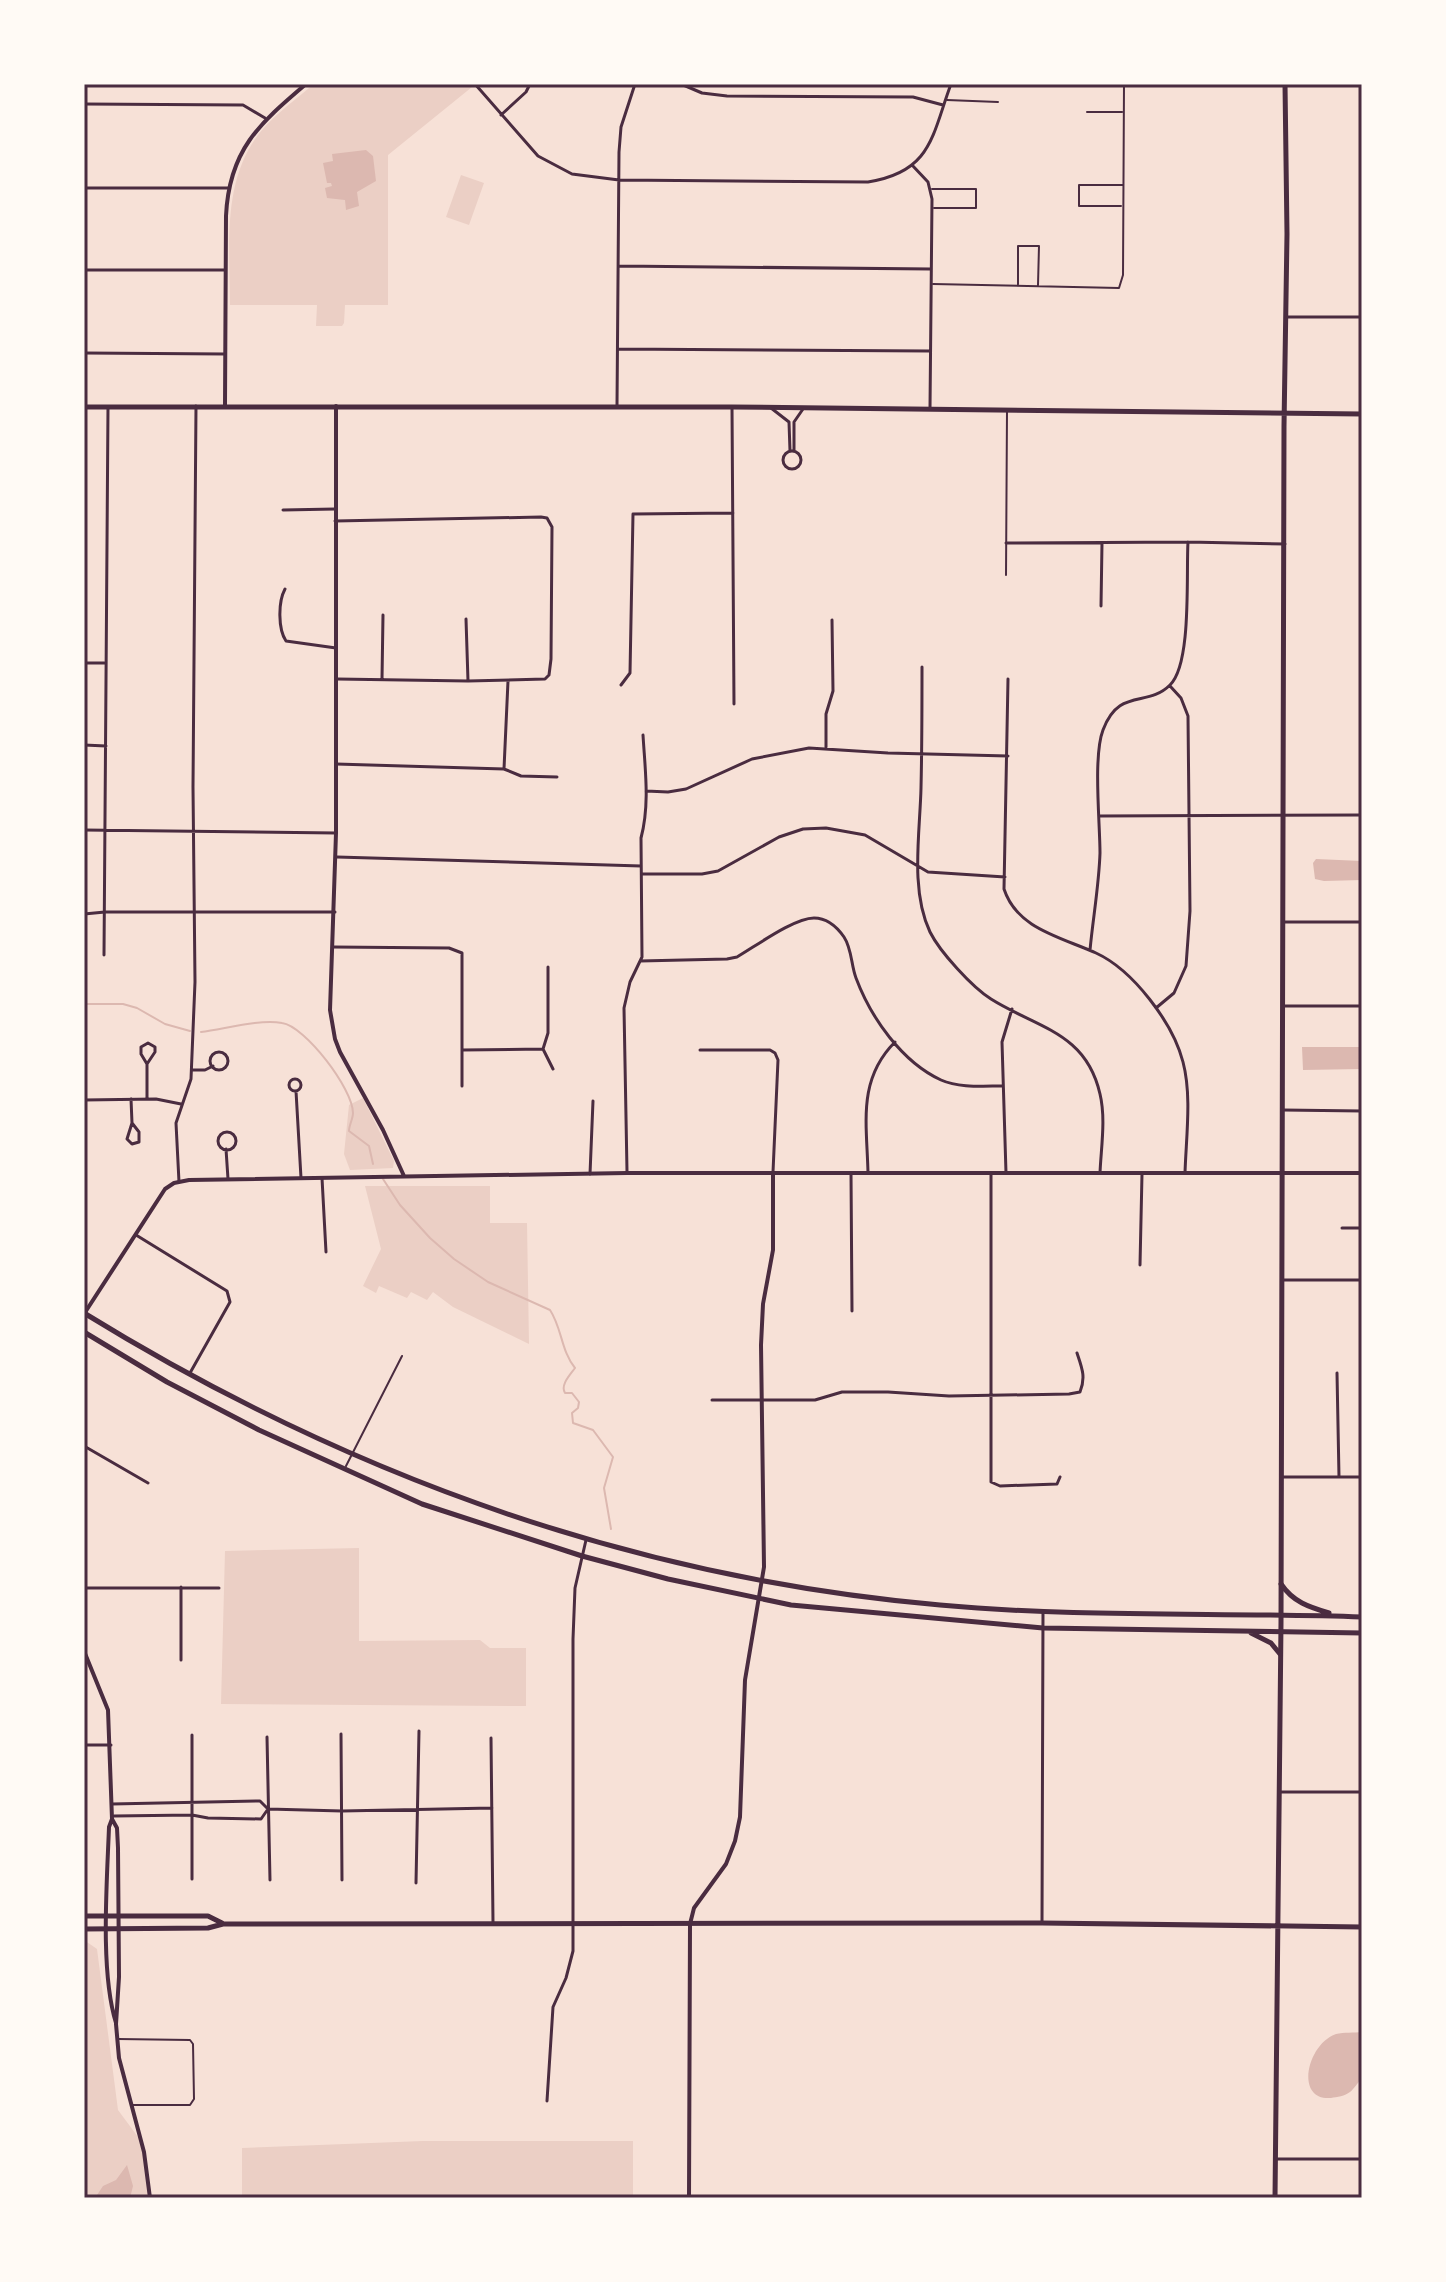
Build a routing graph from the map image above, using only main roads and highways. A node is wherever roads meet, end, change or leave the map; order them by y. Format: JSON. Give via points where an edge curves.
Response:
{"nodes":[{"id":1,"x":1285,"y":84,"type":"edge"},
{"id":2,"x":84,"y":407,"type":"edge"},
{"id":3,"x":1284,"y":413,"type":"junction"},
{"id":4,"x":1362,"y":414,"type":"edge"},
{"id":5,"x":84,"y":1314,"type":"edge"},
{"id":6,"x":84,"y":1332,"type":"edge"},
{"id":7,"x":1281,"y":1584,"type":"junction"},
{"id":8,"x":1281,"y":1614,"type":"junction"},
{"id":9,"x":1338,"y":1616,"type":"junction"},
{"id":10,"x":1362,"y":1617,"type":"edge"},
{"id":11,"x":1242,"y":1631,"type":"junction"},
{"id":12,"x":1280,"y":1632,"type":"junction"},
{"id":13,"x":1362,"y":1633,"type":"edge"},
{"id":14,"x":1280,"y":1654,"type":"junction"},
{"id":15,"x":84,"y":1916,"type":"edge"},
{"id":16,"x":223,"y":1924,"type":"junction"},
{"id":17,"x":1278,"y":1926,"type":"junction"},
{"id":18,"x":1362,"y":1927,"type":"edge"},
{"id":19,"x":84,"y":1929,"type":"edge"},
{"id":20,"x":1275,"y":2198,"type":"edge"}],
"edges":[{"from":1,"to":3,"type":"main road"},
{"from":2,"to":3,"type":"main road"},
{"from":3,"to":4,"type":"main road"},
{"from":3,"to":7,"type":"main road"},
{"from":5,"to":8,"type":"main road","via":[[188,1375],[352,1455],[586,1540],[857,1596],[1043,1612]]},
{"from":6,"to":11,"type":"main road","via":[[295,1448],[422,1504],[668,1579],[791,1605],[903,1617],[1043,1628]]},
{"from":7,"to":8,"type":"main road"},
{"from":7,"to":9,"type":"main road","via":[[1298,1602]]},
{"from":8,"to":9,"type":"main road"},
{"from":8,"to":12,"type":"main road"},
{"from":9,"to":10,"type":"main road"},
{"from":11,"to":12,"type":"main road"},
{"from":11,"to":14,"type":"main road","via":[[1271,1643]]},
{"from":12,"to":13,"type":"main road"},
{"from":12,"to":14,"type":"main road"},
{"from":14,"to":17,"type":"main road"},
{"from":15,"to":16,"type":"main road","via":[[208,1916]]},
{"from":16,"to":17,"type":"main road"},
{"from":16,"to":19,"type":"main road"},
{"from":17,"to":18,"type":"main road"},
{"from":17,"to":20,"type":"main road"}]}
